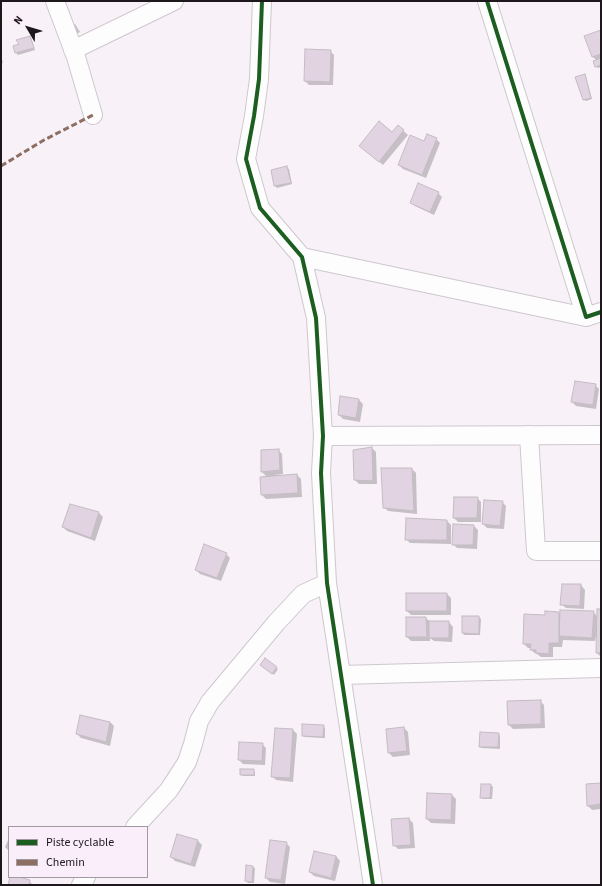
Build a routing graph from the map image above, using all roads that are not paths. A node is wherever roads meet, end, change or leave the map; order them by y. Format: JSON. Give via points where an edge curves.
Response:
{"nodes":[{"id":1,"x":55,"y":1,"type":"edge"},
{"id":2,"x":174,"y":1,"type":"edge"},
{"id":3,"x":262,"y":1,"type":"edge"},
{"id":4,"x":488,"y":1,"type":"edge"},
{"id":5,"x":74,"y":50,"type":"junction"},
{"id":6,"x":93,"y":115,"type":"dead end"},
{"id":7,"x":302,"y":256,"type":"junction"},
{"id":8,"x":594,"y":315,"type":"edge"},
{"id":9,"x":529,"y":435,"type":"junction"},
{"id":10,"x":601,"y":435,"type":"edge"},
{"id":11,"x":323,"y":436,"type":"junction"},
{"id":12,"x":601,"y":552,"type":"edge"},
{"id":13,"x":327,"y":582,"type":"junction"},
{"id":14,"x":601,"y":668,"type":"edge"},
{"id":15,"x":341,"y":674,"type":"junction"},
{"id":16,"x":136,"y":826,"type":"edge"},
{"id":17,"x":373,"y":885,"type":"edge"}],
"edges":[{"from":1,"to":5,"type":"street"},
{"from":2,"to":5,"type":"street"},
{"from":3,"to":7,"type":"street","via":[[259,79],[246,159],[260,208]]},
{"from":4,"to":8,"type":"street"},
{"from":5,"to":6,"type":"street"},
{"from":7,"to":8,"type":"street"},
{"from":7,"to":11,"type":"street","via":[[316,318]]},
{"from":9,"to":10,"type":"street"},
{"from":9,"to":11,"type":"street"},
{"from":9,"to":12,"type":"street","via":[[536,551]]},
{"from":11,"to":13,"type":"street","via":[[321,473]]},
{"from":13,"to":15,"type":"street"},
{"from":13,"to":16,"type":"street","via":[[303,594],[276,622],[210,702],[199,721],[187,762],[169,790]]},
{"from":14,"to":15,"type":"street"},
{"from":15,"to":17,"type":"street"}]}
